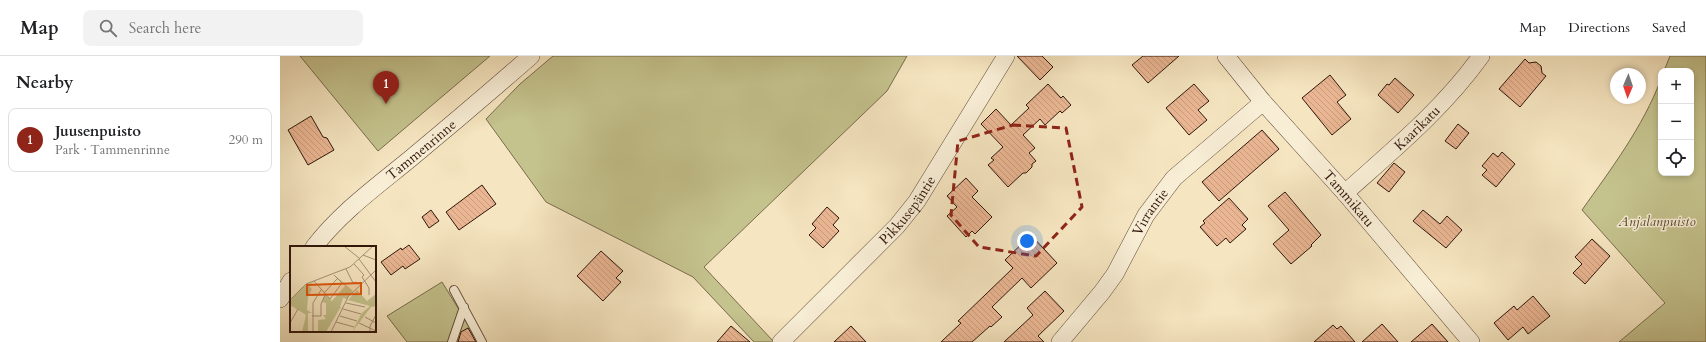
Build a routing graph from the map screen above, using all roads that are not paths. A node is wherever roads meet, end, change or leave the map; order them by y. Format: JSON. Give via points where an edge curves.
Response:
{"nodes":[{"id":1,"x":531,"y":56,"type":"edge"},
{"id":2,"x":1006,"y":56,"type":"edge"},
{"id":3,"x":1226,"y":56,"type":"edge"},
{"id":4,"x":1481,"y":56,"type":"edge"},
{"id":5,"x":1263,"y":102,"type":"junction"},
{"id":6,"x":1345,"y":193,"type":"junction"},
{"id":7,"x":315,"y":246,"type":"edge"},
{"id":8,"x":290,"y":283,"type":"edge"},
{"id":9,"x":454,"y":290,"type":"dead end"},
{"id":10,"x":280,"y":299,"type":"edge"},
{"id":11,"x":464,"y":308,"type":"junction"},
{"id":12,"x":452,"y":342,"type":"edge"},
{"id":13,"x":482,"y":342,"type":"edge"},
{"id":14,"x":782,"y":342,"type":"edge"},
{"id":15,"x":1060,"y":342,"type":"edge"},
{"id":16,"x":1471,"y":342,"type":"edge"}],
"edges":[{"from":1,"to":7,"type":"street","name":"Tammenrinne","via":[[363,198],[328,229]]},
{"from":2,"to":14,"type":"street","name":"Pikkusepäntie","via":[[917,201],[897,226]]},
{"from":3,"to":5,"type":"street","name":"Tammikatu"},
{"from":4,"to":6,"type":"street","name":"Kaarikatu","via":[[1440,106]]},
{"from":5,"to":6,"type":"street","name":"Tammikatu"},
{"from":5,"to":15,"type":"street","name":"Virrantie","via":[[1174,178],[1146,215],[1115,274]]},
{"from":6,"to":16,"type":"street","name":"Tammikatu"},
{"from":8,"to":10,"type":"street"},
{"from":9,"to":11,"type":"lane"},
{"from":11,"to":12,"type":"lane"},
{"from":11,"to":13,"type":"lane"}]}
